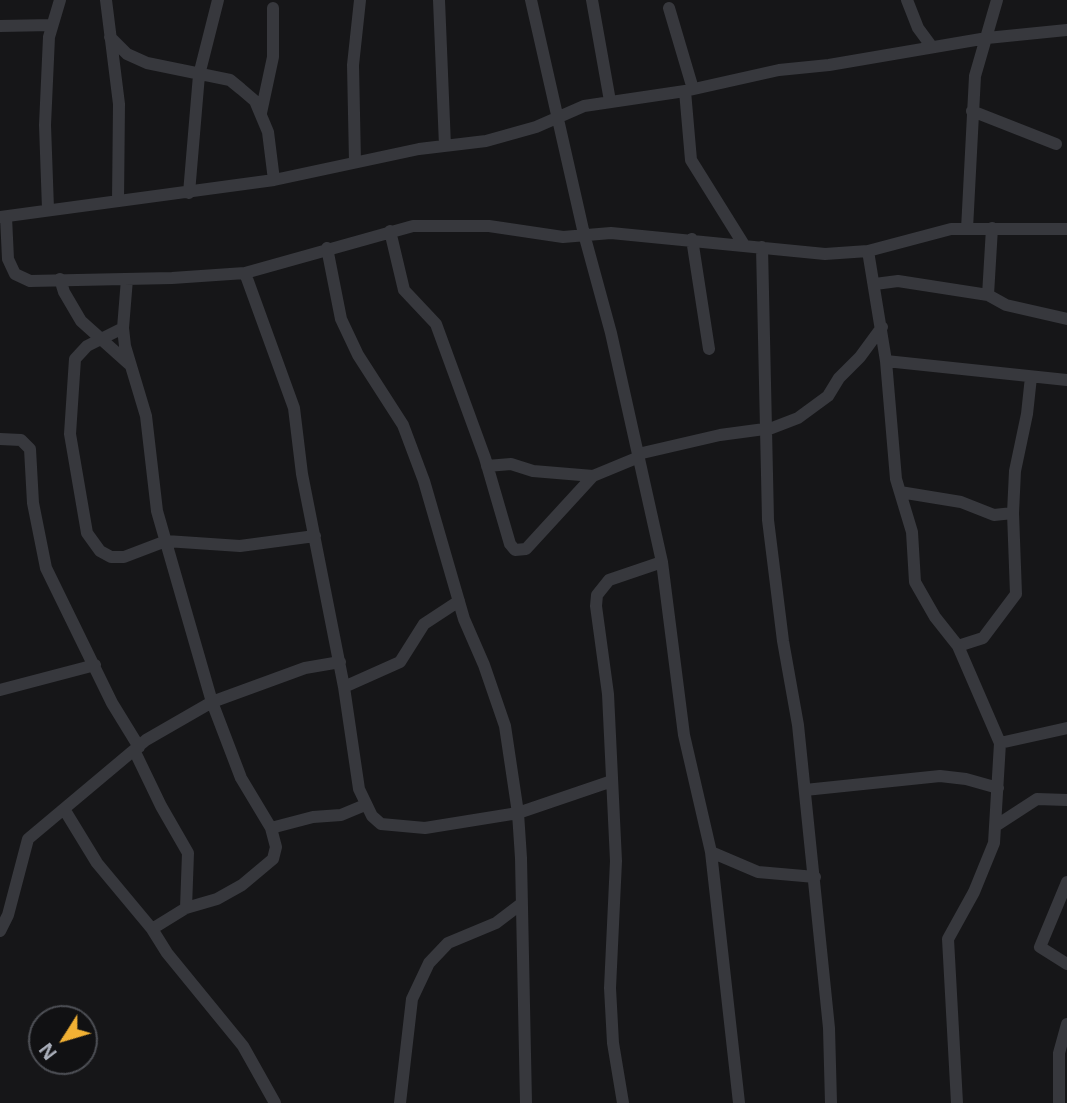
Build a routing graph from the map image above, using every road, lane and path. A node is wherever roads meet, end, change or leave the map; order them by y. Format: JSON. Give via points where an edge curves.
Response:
{"nodes":[{"id":1,"x":60,"y":0,"type":"edge"},
{"id":2,"x":106,"y":0,"type":"edge"},
{"id":3,"x":218,"y":0,"type":"edge"},
{"id":4,"x":360,"y":0,"type":"edge"},
{"id":5,"x":439,"y":0,"type":"edge"},
{"id":6,"x":531,"y":0,"type":"edge"},
{"id":7,"x":592,"y":0,"type":"edge"},
{"id":8,"x":907,"y":0,"type":"edge"},
{"id":9,"x":997,"y":0,"type":"edge"},
{"id":10,"x":273,"y":8,"type":"dead end"},
{"id":11,"x":668,"y":8,"type":"dead end"},
{"id":12,"x":52,"y":25,"type":"junction"},
{"id":13,"x":0,"y":26,"type":"edge"},
{"id":14,"x":1067,"y":30,"type":"edge"},
{"id":15,"x":110,"y":37,"type":"junction"},
{"id":16,"x":988,"y":38,"type":"junction"},
{"id":17,"x":932,"y":47,"type":"junction"},
{"id":18,"x":199,"y":75,"type":"junction"},
{"id":19,"x":689,"y":90,"type":"junction"},
{"id":20,"x":610,"y":101,"type":"junction"},
{"id":21,"x":972,"y":111,"type":"junction"},
{"id":22,"x":261,"y":113,"type":"junction"},
{"id":23,"x":557,"y":117,"type":"junction"},
{"id":24,"x":536,"y":127,"type":"junction"},
{"id":25,"x":562,"y":140,"type":"junction"},
{"id":26,"x":1056,"y":144,"type":"dead end"},
{"id":27,"x":445,"y":146,"type":"junction"},
{"id":28,"x":355,"y":162,"type":"junction"},
{"id":29,"x":274,"y":180,"type":"junction"},
{"id":30,"x":189,"y":192,"type":"junction"},
{"id":31,"x":118,"y":201,"type":"junction"},
{"id":32,"x":48,"y":209,"type":"junction"},
{"id":33,"x":3,"y":217,"type":"edge"},
{"id":34,"x":992,"y":228,"type":"junction"},
{"id":35,"x":967,"y":229,"type":"junction"},
{"id":36,"x":1067,"y":229,"type":"edge"},
{"id":37,"x":390,"y":231,"type":"junction"},
{"id":38,"x":584,"y":234,"type":"junction"},
{"id":39,"x":692,"y":239,"type":"junction"},
{"id":40,"x":744,"y":244,"type":"junction"},
{"id":41,"x":762,"y":247,"type":"junction"},
{"id":42,"x":327,"y":248,"type":"junction"},
{"id":43,"x":869,"y":251,"type":"junction"},
{"id":44,"x":0,"y":265,"type":"edge"},
{"id":45,"x":245,"y":273,"type":"junction"},
{"id":46,"x":15,"y":274,"type":"junction"},
{"id":47,"x":60,"y":279,"type":"junction"},
{"id":48,"x":127,"y":279,"type":"junction"},
{"id":49,"x":875,"y":284,"type":"junction"},
{"id":50,"x":988,"y":295,"type":"junction"},
{"id":51,"x":1067,"y":319,"type":"edge"},
{"id":52,"x":882,"y":327,"type":"junction"},
{"id":53,"x":123,"y":328,"type":"junction"},
{"id":54,"x":102,"y":341,"type":"junction"},
{"id":55,"x":709,"y":349,"type":"dead end"},
{"id":56,"x":886,"y":362,"type":"junction"},
{"id":57,"x":128,"y":364,"type":"junction"},
{"id":58,"x":1031,"y":377,"type":"junction"},
{"id":59,"x":1067,"y":380,"type":"edge"},
{"id":60,"x":764,"y":427,"type":"junction"},
{"id":61,"x":0,"y":439,"type":"edge"},
{"id":62,"x":639,"y":456,"type":"junction"},
{"id":63,"x":487,"y":466,"type":"junction"},
{"id":64,"x":593,"y":476,"type":"junction"},
{"id":65,"x":900,"y":492,"type":"junction"},
{"id":66,"x":1013,"y":513,"type":"junction"},
{"id":67,"x":315,"y":536,"type":"junction"},
{"id":68,"x":166,"y":541,"type":"junction"},
{"id":69,"x":662,"y":562,"type":"junction"},
{"id":70,"x":458,"y":601,"type":"junction"},
{"id":71,"x":958,"y":646,"type":"junction"},
{"id":72,"x":340,"y":662,"type":"junction"},
{"id":73,"x":95,"y":665,"type":"junction"},
{"id":74,"x":344,"y":687,"type":"junction"},
{"id":75,"x":0,"y":690,"type":"edge"},
{"id":76,"x":212,"y":702,"type":"junction"},
{"id":77,"x":1067,"y":728,"type":"edge"},
{"id":78,"x":1000,"y":743,"type":"junction"},
{"id":79,"x":137,"y":750,"type":"junction"},
{"id":80,"x":612,"y":781,"type":"junction"},
{"id":81,"x":998,"y":788,"type":"junction"},
{"id":82,"x":805,"y":790,"type":"junction"},
{"id":83,"x":1067,"y":800,"type":"edge"},
{"id":84,"x":365,"y":805,"type":"junction"},
{"id":85,"x":64,"y":809,"type":"junction"},
{"id":86,"x":518,"y":813,"type":"junction"},
{"id":87,"x":997,"y":825,"type":"junction"},
{"id":88,"x":271,"y":828,"type":"junction"},
{"id":89,"x":711,"y":852,"type":"junction"},
{"id":90,"x":815,"y":877,"type":"junction"},
{"id":91,"x":1067,"y":882,"type":"edge"},
{"id":92,"x":521,"y":904,"type":"junction"},
{"id":93,"x":186,"y":908,"type":"junction"},
{"id":94,"x":152,"y":929,"type":"junction"},
{"id":95,"x":0,"y":931,"type":"edge"},
{"id":96,"x":1067,"y":964,"type":"edge"},
{"id":97,"x":1067,"y":1024,"type":"edge"},
{"id":98,"x":1061,"y":1097,"type":"edge"},
{"id":99,"x":275,"y":1103,"type":"edge"},
{"id":100,"x":400,"y":1103,"type":"edge"},
{"id":101,"x":526,"y":1103,"type":"edge"},
{"id":102,"x":623,"y":1103,"type":"edge"},
{"id":103,"x":739,"y":1103,"type":"edge"},
{"id":104,"x":831,"y":1103,"type":"edge"},
{"id":105,"x":957,"y":1103,"type":"edge"}],
"edges":[{"from":1,"to":12,"type":"street"},
{"from":2,"to":15,"type":"street"},
{"from":3,"to":18,"type":"street"},
{"from":4,"to":28,"type":"street","via":[[353,65]]},
{"from":5,"to":27,"type":"street"},
{"from":6,"to":23,"type":"street"},
{"from":7,"to":20,"type":"street"},
{"from":8,"to":17,"type":"street"},
{"from":9,"to":16,"type":"street"},
{"from":10,"to":22,"type":"street","via":[[273,57]]},
{"from":11,"to":19,"type":"street"},
{"from":12,"to":13,"type":"street"},
{"from":12,"to":32,"type":"street","via":[[45,124]]},
{"from":14,"to":16,"type":"street"},
{"from":15,"to":18,"type":"street","via":[[127,54],[147,63]]},
{"from":15,"to":31,"type":"street","via":[[120,104]]},
{"from":16,"to":17,"type":"street"},
{"from":16,"to":21,"type":"street","via":[[978,58]]},
{"from":17,"to":19,"type":"street","via":[[779,70]]},
{"from":18,"to":22,"type":"street","via":[[230,80]]},
{"from":18,"to":30,"type":"street"},
{"from":19,"to":20,"type":"street"},
{"from":19,"to":40,"type":"street","via":[[694,167]]},
{"from":20,"to":23,"type":"street"},
{"from":21,"to":26,"type":"street"},
{"from":21,"to":35,"type":"street"},
{"from":22,"to":29,"type":"street"},
{"from":23,"to":24,"type":"street"},
{"from":23,"to":25,"type":"street"},
{"from":24,"to":25,"type":"street"},
{"from":24,"to":27,"type":"street"},
{"from":25,"to":38,"type":"street"},
{"from":27,"to":28,"type":"street"},
{"from":28,"to":29,"type":"street"},
{"from":29,"to":30,"type":"street"},
{"from":30,"to":31,"type":"street"},
{"from":31,"to":32,"type":"street"},
{"from":32,"to":33,"type":"street"},
{"from":33,"to":46,"type":"street","via":[[8,259]]},
{"from":34,"to":35,"type":"street"},
{"from":34,"to":36,"type":"street"},
{"from":34,"to":50,"type":"street"},
{"from":35,"to":43,"type":"street","via":[[938,231]]},
{"from":37,"to":38,"type":"street","via":[[413,226],[489,226],[540,235]]},
{"from":37,"to":42,"type":"street"},
{"from":37,"to":63,"type":"street","via":[[404,290],[436,324]]},
{"from":38,"to":39,"type":"street"},
{"from":38,"to":62,"type":"street"},
{"from":39,"to":40,"type":"street"},
{"from":39,"to":55,"type":"street"},
{"from":40,"to":41,"type":"street"},
{"from":41,"to":43,"type":"street","via":[[825,254]]},
{"from":41,"to":60,"type":"street"},
{"from":42,"to":45,"type":"street"},
{"from":42,"to":70,"type":"street","via":[[341,319],[358,355],[403,425]]},
{"from":43,"to":49,"type":"street"},
{"from":44,"to":46,"type":"street"},
{"from":45,"to":48,"type":"street"},
{"from":45,"to":67,"type":"street","via":[[289,391]]},
{"from":46,"to":47,"type":"street","via":[[30,281]]},
{"from":47,"to":48,"type":"street"},
{"from":47,"to":54,"type":"street","via":[[81,321]]},
{"from":48,"to":53,"type":"street"},
{"from":49,"to":50,"type":"street","via":[[898,281]]},
{"from":49,"to":52,"type":"street"},
{"from":50,"to":51,"type":"street","via":[[1006,305]]},
{"from":52,"to":56,"type":"street"},
{"from":52,"to":60,"type":"street","via":[[813,409],[785,425]]},
{"from":53,"to":54,"type":"street"},
{"from":53,"to":57,"type":"street"},
{"from":54,"to":57,"type":"street"},
{"from":54,"to":68,"type":"street","via":[[87,346],[75,359],[70,434],[87,533],[100,551],[111,557],[124,557]]},
{"from":56,"to":58,"type":"street"},
{"from":56,"to":65,"type":"street"},
{"from":57,"to":68,"type":"street","via":[[146,416],[155,502]]},
{"from":58,"to":59,"type":"street"},
{"from":58,"to":66,"type":"street","via":[[1015,471]]},
{"from":60,"to":62,"type":"street"},
{"from":60,"to":82,"type":"street","via":[[768,520]]},
{"from":61,"to":73,"type":"street","via":[[21,440],[30,449],[40,547],[72,624]]},
{"from":62,"to":64,"type":"street"},
{"from":62,"to":69,"type":"street"},
{"from":63,"to":64,"type":"street","via":[[511,464],[533,471]]},
{"from":63,"to":64,"type":"street","via":[[510,544],[521,552]]},
{"from":65,"to":66,"type":"street","via":[[961,502],[994,515]]},
{"from":65,"to":71,"type":"street","via":[[912,532],[915,582]]},
{"from":66,"to":71,"type":"street","via":[[1016,594],[983,638]]},
{"from":67,"to":68,"type":"street","via":[[240,546]]},
{"from":67,"to":72,"type":"street"},
{"from":68,"to":76,"type":"street"},
{"from":69,"to":80,"type":"street","via":[[609,580],[597,595]]},
{"from":69,"to":89,"type":"street","via":[[678,700]]},
{"from":70,"to":74,"type":"street","via":[[424,624],[400,662]]},
{"from":70,"to":86,"type":"street","via":[[505,726]]},
{"from":71,"to":78,"type":"street"},
{"from":72,"to":74,"type":"street"},
{"from":72,"to":76,"type":"street","via":[[305,668]]},
{"from":73,"to":75,"type":"street"},
{"from":73,"to":79,"type":"street"},
{"from":74,"to":84,"type":"street"},
{"from":76,"to":79,"type":"street","via":[[155,734]]},
{"from":76,"to":88,"type":"street","via":[[241,778]]},
{"from":77,"to":78,"type":"street"},
{"from":78,"to":81,"type":"street"},
{"from":79,"to":85,"type":"street"},
{"from":79,"to":93,"type":"street","via":[[188,853]]},
{"from":80,"to":86,"type":"street"},
{"from":80,"to":102,"type":"street","via":[[616,861],[610,988]]},
{"from":81,"to":82,"type":"street","via":[[940,776]]},
{"from":81,"to":87,"type":"street"},
{"from":82,"to":90,"type":"street"},
{"from":83,"to":87,"type":"street","via":[[1037,799]]},
{"from":84,"to":86,"type":"street","via":[[381,824],[402,828]]},
{"from":84,"to":88,"type":"street","via":[[341,815]]},
{"from":85,"to":94,"type":"street","via":[[97,863]]},
{"from":85,"to":95,"type":"street","via":[[28,839]]},
{"from":86,"to":92,"type":"street"},
{"from":87,"to":105,"type":"street","via":[[995,843],[979,882],[948,939]]},
{"from":88,"to":93,"type":"street","via":[[276,847],[273,859],[217,899]]},
{"from":89,"to":90,"type":"street","via":[[758,872]]},
{"from":89,"to":103,"type":"street"},
{"from":90,"to":104,"type":"street"},
{"from":91,"to":96,"type":"street","via":[[1040,947]]},
{"from":92,"to":100,"type":"street","via":[[496,923],[448,943],[429,963],[412,999]]},
{"from":92,"to":101,"type":"street"},
{"from":93,"to":94,"type":"street"},
{"from":94,"to":99,"type":"street","via":[[243,1046]]},
{"from":97,"to":98,"type":"street","via":[[1059,1053]]}]}
